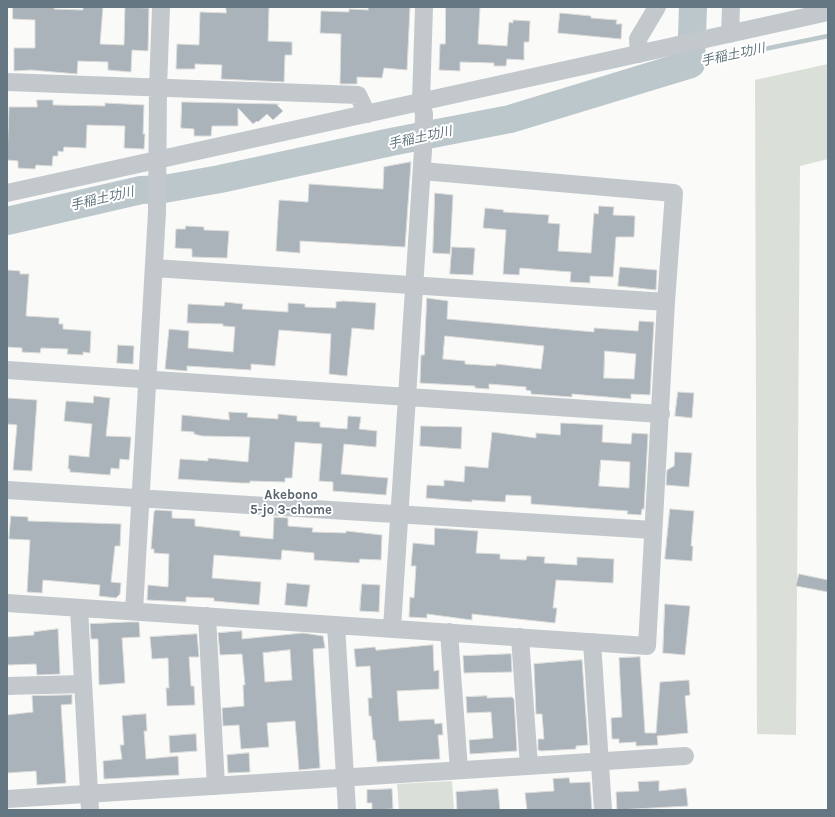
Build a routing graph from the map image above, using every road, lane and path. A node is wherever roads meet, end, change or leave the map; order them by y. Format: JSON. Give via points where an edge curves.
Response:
{"nodes":[{"id":1,"x":161,"y":7,"type":"edge"},
{"id":2,"x":424,"y":7,"type":"edge"},
{"id":3,"x":657,"y":7,"type":"edge"},
{"id":4,"x":730,"y":7,"type":"edge"},
{"id":5,"x":828,"y":12,"type":"edge"},
{"id":6,"x":729,"y":34,"type":"junction"},
{"id":7,"x":640,"y":54,"type":"junction"},
{"id":8,"x":7,"y":82,"type":"edge"},
{"id":9,"x":158,"y":88,"type":"junction"},
{"id":10,"x":422,"y":108,"type":"junction"},
{"id":11,"x":367,"y":114,"type":"junction"},
{"id":12,"x":158,"y":167,"type":"junction"},
{"id":13,"x":422,"y":171,"type":"junction"},
{"id":14,"x":7,"y":193,"type":"edge"},
{"id":15,"x":154,"y":268,"type":"junction"},
{"id":16,"x":414,"y":284,"type":"junction"},
{"id":17,"x":666,"y":302,"type":"junction"},
{"id":18,"x":7,"y":370,"type":"edge"},
{"id":19,"x":147,"y":380,"type":"junction"},
{"id":20,"x":406,"y":397,"type":"junction"},
{"id":21,"x":661,"y":414,"type":"junction"},
{"id":22,"x":7,"y":490,"type":"edge"},
{"id":23,"x":140,"y":498,"type":"junction"},
{"id":24,"x":399,"y":514,"type":"junction"},
{"id":25,"x":653,"y":530,"type":"junction"},
{"id":26,"x":7,"y":603,"type":"edge"},
{"id":27,"x":79,"y":608,"type":"junction"},
{"id":28,"x":134,"y":611,"type":"junction"},
{"id":29,"x":207,"y":616,"type":"junction"},
{"id":30,"x":336,"y":625,"type":"junction"},
{"id":31,"x":392,"y":628,"type":"junction"},
{"id":32,"x":449,"y":632,"type":"junction"},
{"id":33,"x":520,"y":637,"type":"junction"},
{"id":34,"x":592,"y":642,"type":"junction"},
{"id":35,"x":83,"y":684,"type":"junction"},
{"id":36,"x":7,"y":686,"type":"edge"},
{"id":37,"x":685,"y":756,"type":"dead end"},
{"id":38,"x":600,"y":761,"type":"junction"},
{"id":39,"x":528,"y":766,"type":"junction"},
{"id":40,"x":459,"y":770,"type":"junction"},
{"id":41,"x":345,"y":777,"type":"junction"},
{"id":42,"x":216,"y":786,"type":"junction"},
{"id":43,"x":7,"y":799,"type":"edge"},
{"id":44,"x":89,"y":802,"type":"edge"},
{"id":45,"x":347,"y":810,"type":"edge"},
{"id":46,"x":603,"y":810,"type":"edge"}],
"edges":[{"from":1,"to":9,"type":"street"},
{"from":2,"to":10,"type":"street"},
{"from":3,"to":7,"type":"street","via":[[638,39]]},
{"from":4,"to":6,"type":"street"},
{"from":5,"to":6,"type":"street"},
{"from":6,"to":7,"type":"street"},
{"from":7,"to":10,"type":"street"},
{"from":8,"to":9,"type":"street"},
{"from":9,"to":11,"type":"street","via":[[358,95]]},
{"from":9,"to":12,"type":"street"},
{"from":10,"to":11,"type":"street"},
{"from":10,"to":13,"type":"street"},
{"from":11,"to":12,"type":"street"},
{"from":12,"to":14,"type":"street"},
{"from":12,"to":15,"type":"street"},
{"from":13,"to":16,"type":"street"},
{"from":13,"to":17,"type":"street","via":[[674,193]]},
{"from":15,"to":16,"type":"street"},
{"from":15,"to":19,"type":"street"},
{"from":16,"to":17,"type":"street"},
{"from":16,"to":20,"type":"street"},
{"from":17,"to":21,"type":"street"},
{"from":18,"to":19,"type":"street"},
{"from":19,"to":20,"type":"street"},
{"from":19,"to":23,"type":"street"},
{"from":20,"to":21,"type":"street"},
{"from":20,"to":24,"type":"street"},
{"from":21,"to":25,"type":"street"},
{"from":22,"to":23,"type":"street"},
{"from":23,"to":24,"type":"street"},
{"from":23,"to":28,"type":"street"},
{"from":24,"to":25,"type":"street"},
{"from":24,"to":31,"type":"street"},
{"from":25,"to":34,"type":"street","via":[[647,646]]},
{"from":26,"to":27,"type":"street"},
{"from":27,"to":28,"type":"street"},
{"from":27,"to":35,"type":"street"},
{"from":28,"to":29,"type":"street"},
{"from":29,"to":30,"type":"street"},
{"from":29,"to":42,"type":"street"},
{"from":30,"to":31,"type":"street"},
{"from":30,"to":41,"type":"street"},
{"from":31,"to":32,"type":"street"},
{"from":32,"to":33,"type":"street"},
{"from":32,"to":40,"type":"street"},
{"from":33,"to":34,"type":"street"},
{"from":33,"to":39,"type":"street"},
{"from":34,"to":38,"type":"street"},
{"from":35,"to":36,"type":"street"},
{"from":35,"to":44,"type":"street"},
{"from":37,"to":38,"type":"street"},
{"from":38,"to":39,"type":"street"},
{"from":38,"to":46,"type":"street"},
{"from":39,"to":40,"type":"street"},
{"from":40,"to":41,"type":"street"},
{"from":41,"to":42,"type":"street"},
{"from":41,"to":45,"type":"street"},
{"from":42,"to":44,"type":"street"},
{"from":43,"to":44,"type":"street"}]}
